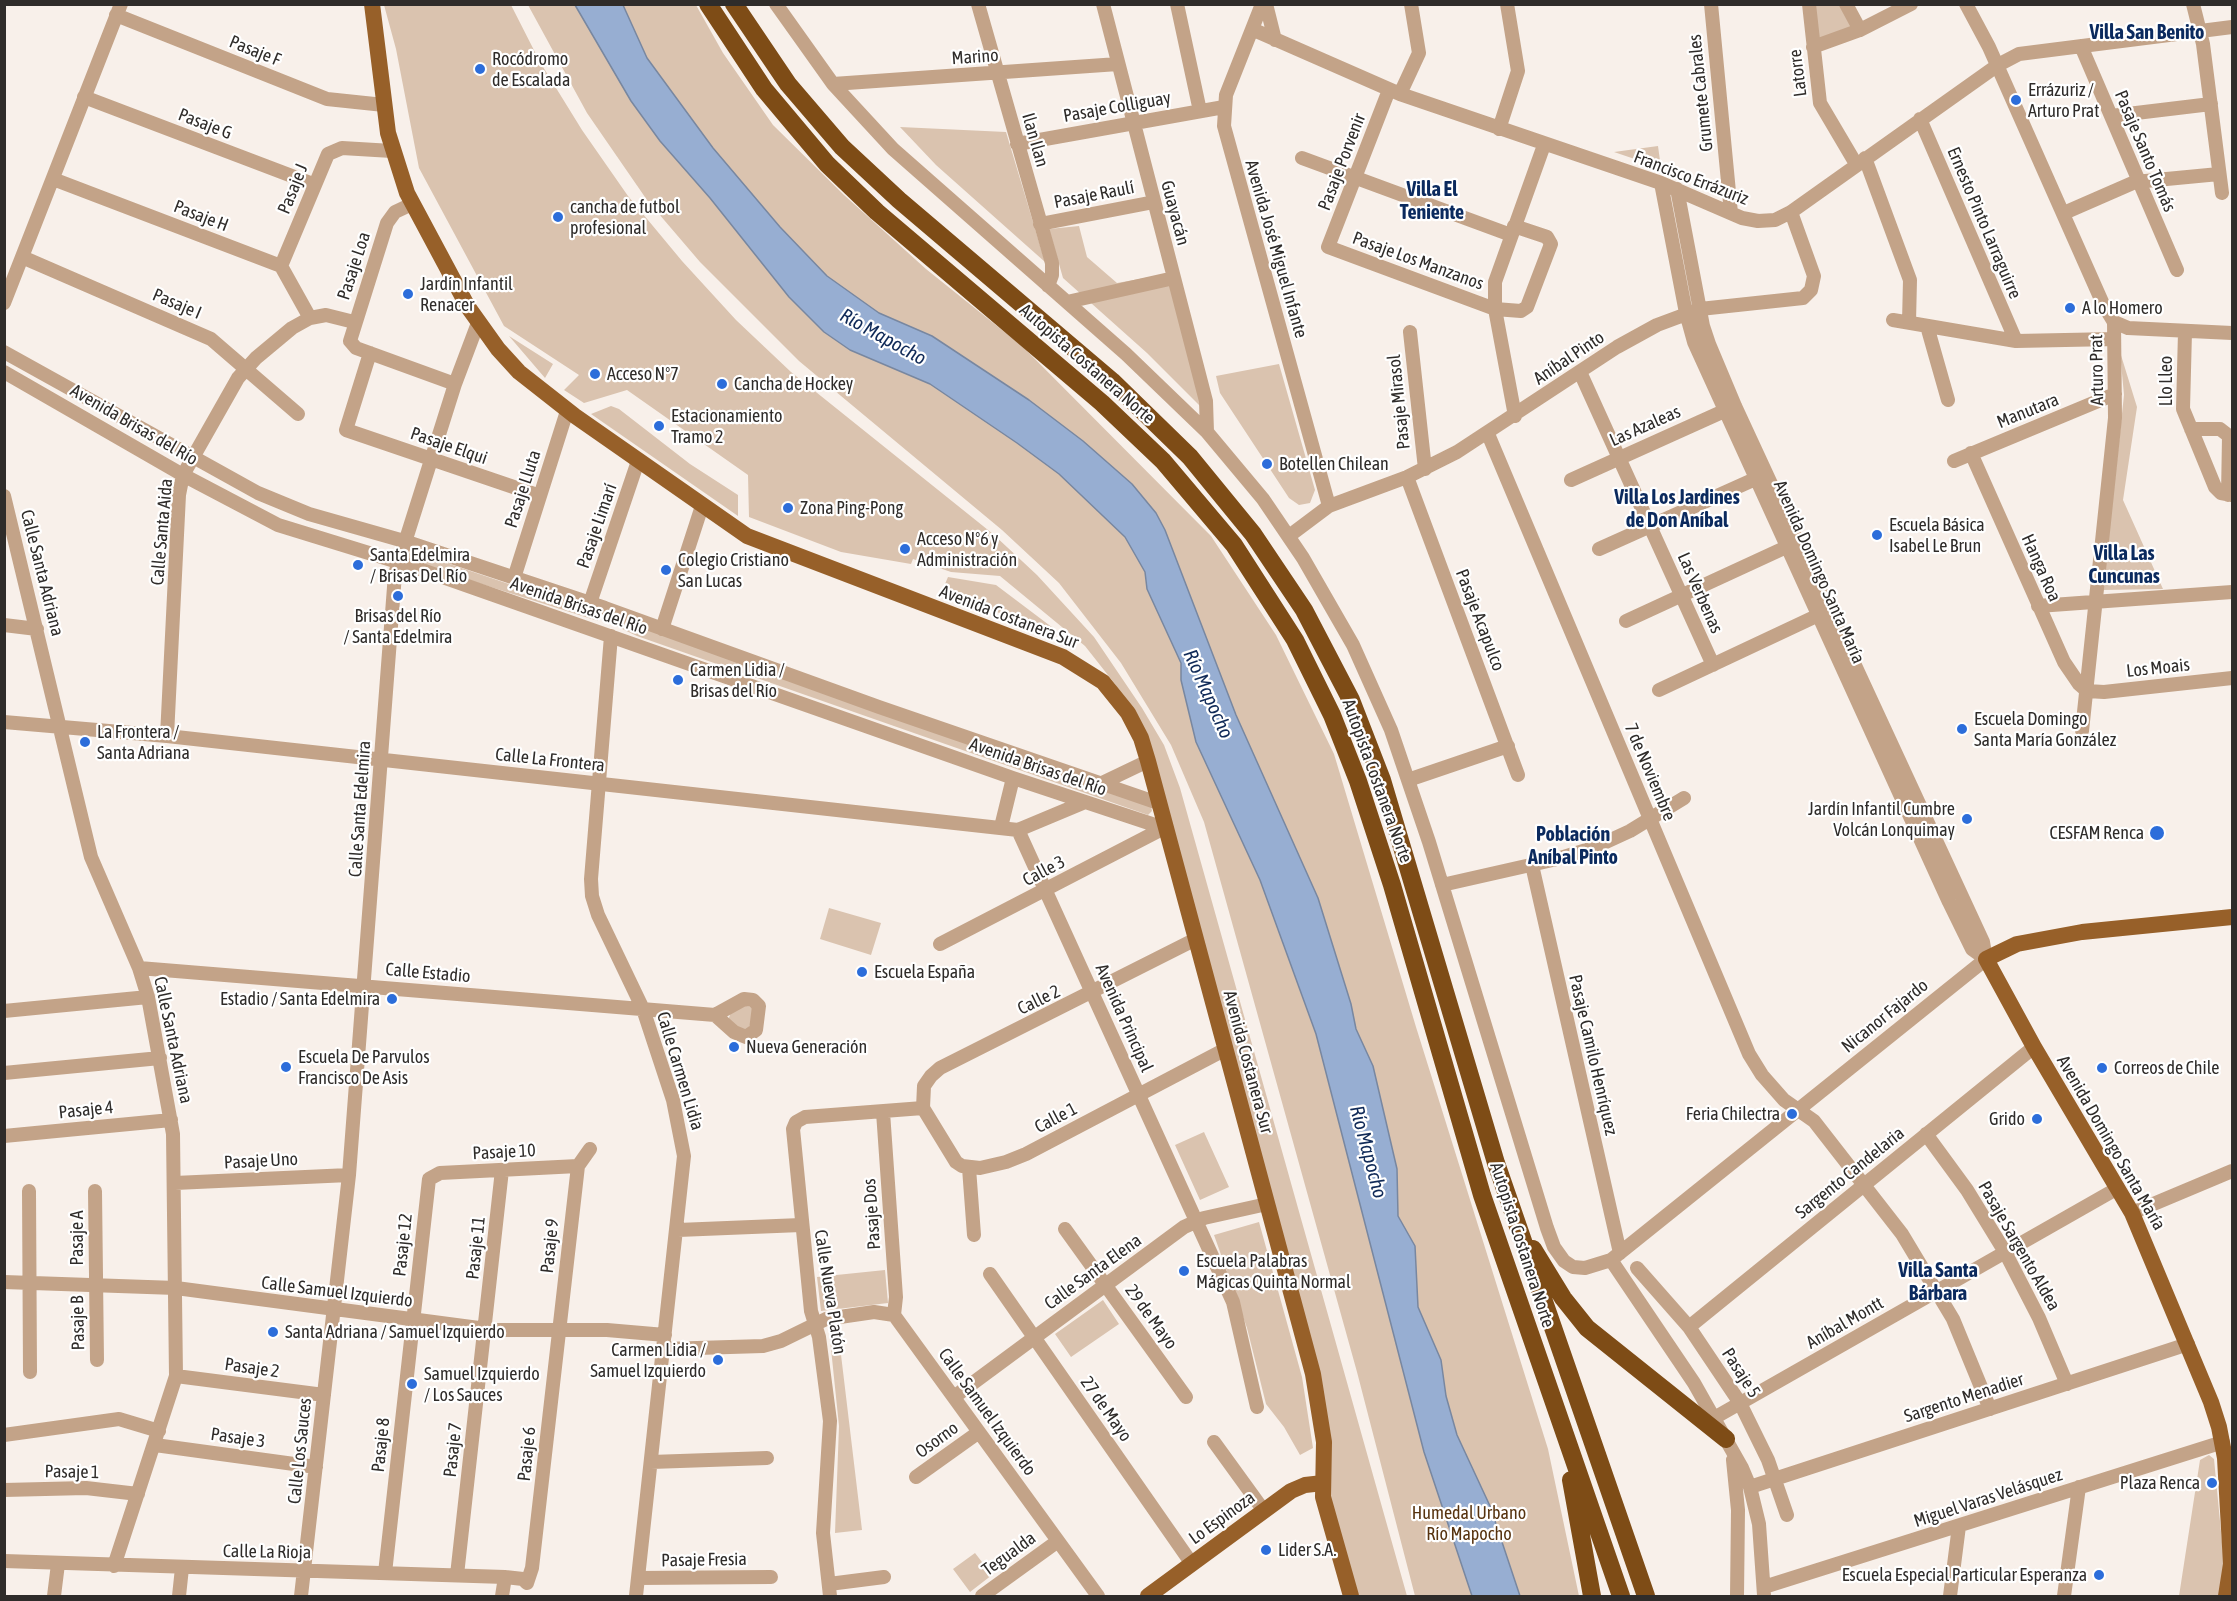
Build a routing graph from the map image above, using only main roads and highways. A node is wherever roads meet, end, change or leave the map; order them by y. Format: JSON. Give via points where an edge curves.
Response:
{"nodes":[{"id":1,"x":372,"y":4,"type":"edge"},
{"id":2,"x":708,"y":4,"type":"edge"},
{"id":3,"x":734,"y":4,"type":"edge"},
{"id":4,"x":2232,"y":917,"type":"edge"},
{"id":5,"x":1986,"y":959,"type":"joint"},
{"id":6,"x":1507,"y":1196,"type":"junction"},
{"id":7,"x":1557,"y":1414,"type":"junction"},
{"id":8,"x":1727,"y":1441,"type":"road end"},
{"id":9,"x":1323,"y":1484,"type":"junction"},
{"id":10,"x":2232,"y":1568,"type":"edge"},
{"id":11,"x":1148,"y":1596,"type":"edge"},
{"id":12,"x":1351,"y":1596,"type":"edge"},
{"id":13,"x":1592,"y":1596,"type":"edge"},
{"id":14,"x":1621,"y":1596,"type":"edge"},
{"id":15,"x":1646,"y":1596,"type":"edge"},
{"id":16,"x":2226,"y":1596,"type":"edge"}],
"edges":[{"from":1,"to":9,"type":"main road","name":"Avenida Costanera Sur","via":[[392,151],[412,204],[478,323],[519,372],[567,411],[754,539],[1077,664],[1103,682],[1121,702],[1136,726],[1148,760],[1320,1402]]},
{"from":2,"to":7,"type":"highway","name":"Autopista Costanera Norte","via":[[759,83],[817,153],[877,212],[1149,447],[1225,534],[1277,610],[1323,694],[1358,781],[1465,1141]]},
{"from":3,"to":6,"type":"highway","name":"Autopista Costanera Norte","via":[[769,59],[829,133],[891,194],[1161,426],[1239,514],[1293,592],[1342,681],[1382,780]]},
{"from":4,"to":5,"type":"main road","name":"Nicanor Fajardo","via":[[2082,932],[2011,946]]},
{"from":5,"to":10,"type":"main road","name":"Avenida Domingo Santa María","via":[[2132,1213],[2188,1344],[2223,1442]]},
{"from":6,"to":8,"type":"highway","via":[[1540,1262],[1579,1320]]},
{"from":6,"to":15,"type":"highway","name":"Autopista Costanera Norte"},
{"from":7,"to":13,"type":"highway"},
{"from":7,"to":14,"type":"highway","name":"Autopista Costanera Norte"},
{"from":9,"to":11,"type":"main road","name":"Lo Espinoza","via":[[1298,1487]]},
{"from":9,"to":12,"type":"main road","name":"Avenida Costanera Sur","via":[[1326,1510]]},
{"from":10,"to":16,"type":"main road","name":"Avenida Domingo Santa María"}]}
